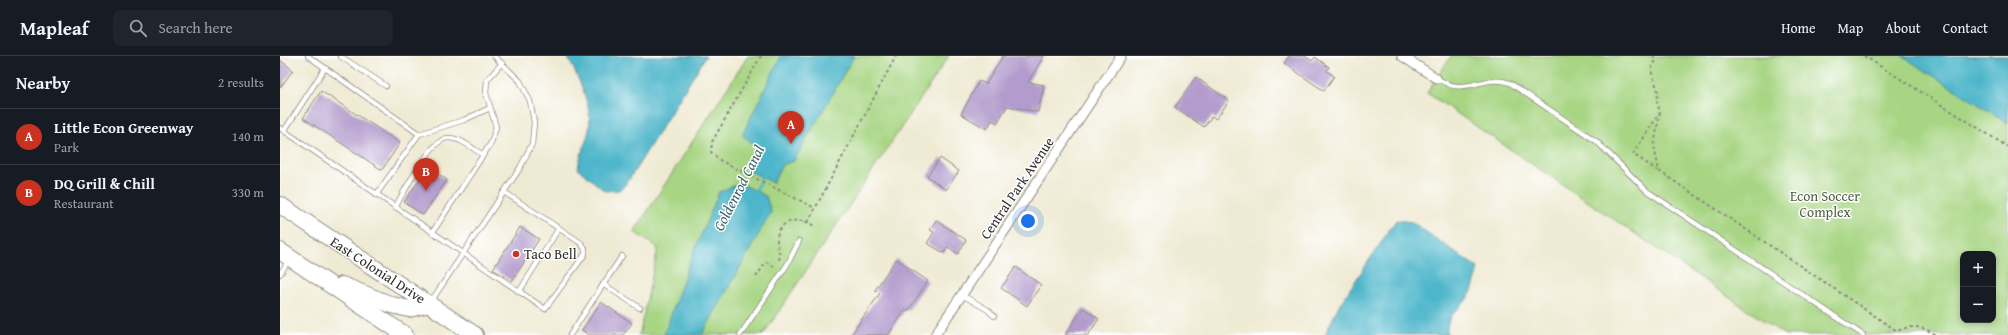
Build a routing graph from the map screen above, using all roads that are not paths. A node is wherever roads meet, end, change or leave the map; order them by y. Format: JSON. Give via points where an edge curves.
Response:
{"nodes":[{"id":1,"x":308,"y":56,"type":"edge"},
{"id":2,"x":340,"y":56,"type":"edge"},
{"id":3,"x":494,"y":56,"type":"edge"},
{"id":4,"x":1121,"y":56,"type":"edge"},
{"id":5,"x":1402,"y":56,"type":"edge"},
{"id":6,"x":502,"y":63,"type":"junction"},
{"id":7,"x":325,"y":68,"type":"junction"},
{"id":8,"x":1436,"y":78,"type":"joint"},
{"id":9,"x":386,"y":86,"type":"dead end"},
{"id":10,"x":490,"y":108,"type":"junction"},
{"id":11,"x":282,"y":129,"type":"edge"},
{"id":12,"x":419,"y":134,"type":"junction"},
{"id":13,"x":483,"y":155,"type":"junction"},
{"id":14,"x":504,"y":192,"type":"junction"},
{"id":15,"x":376,"y":194,"type":"junction"},
{"id":16,"x":280,"y":205,"type":"edge"},
{"id":17,"x":395,"y":208,"type":"junction"},
{"id":18,"x":559,"y":228,"type":"junction"},
{"id":19,"x":432,"y":233,"type":"junction"},
{"id":20,"x":799,"y":241,"type":"dead end"},
{"id":21,"x":285,"y":254,"type":"edge"},
{"id":22,"x":463,"y":254,"type":"junction"},
{"id":23,"x":622,"y":256,"type":"dead end"},
{"id":24,"x":313,"y":273,"type":"junction"},
{"id":25,"x":280,"y":274,"type":"edge"},
{"id":26,"x":603,"y":284,"type":"junction"},
{"id":27,"x":519,"y":292,"type":"junction"},
{"id":28,"x":962,"y":295,"type":"junction"},
{"id":29,"x":429,"y":304,"type":"junction"},
{"id":30,"x":640,"y":308,"type":"dead end"},
{"id":31,"x":994,"y":316,"type":"dead end"},
{"id":32,"x":388,"y":330,"type":"edge"},
{"id":33,"x":405,"y":335,"type":"edge"},
{"id":34,"x":475,"y":335,"type":"edge"},
{"id":35,"x":570,"y":335,"type":"edge"},
{"id":36,"x":740,"y":335,"type":"edge"},
{"id":37,"x":935,"y":335,"type":"edge"},
{"id":38,"x":1864,"y":335,"type":"edge"}],
"edges":[{"from":1,"to":7,"type":"lane"},
{"from":2,"to":9,"type":"lane"},
{"from":3,"to":6,"type":"lane"},
{"from":4,"to":28,"type":"street","name":"Central Park Avenue"},
{"from":5,"to":8,"type":"street"},
{"from":6,"to":10,"type":"lane","via":[[487,80],[486,94]]},
{"from":6,"to":14,"type":"lane","via":[[520,81],[530,101],[534,122],[532,144]]},
{"from":7,"to":11,"type":"lane"},
{"from":7,"to":12,"type":"lane"},
{"from":8,"to":38,"type":"lane","via":[[1455,87],[1499,79],[1510,83],[1596,141],[1647,191]]},
{"from":10,"to":12,"type":"lane","via":[[464,120]]},
{"from":10,"to":13,"type":"lane","via":[[496,127],[491,143]]},
{"from":11,"to":15,"type":"lane"},
{"from":12,"to":15,"type":"lane"},
{"from":13,"to":17,"type":"lane","via":[[459,140],[447,138],[439,141],[431,149]]},
{"from":13,"to":19,"type":"lane"},
{"from":14,"to":18,"type":"lane"},
{"from":14,"to":22,"type":"lane"},
{"from":15,"to":17,"type":"lane"},
{"from":16,"to":29,"type":"highway","name":"East Colonial Drive"},
{"from":17,"to":19,"type":"lane"},
{"from":18,"to":27,"type":"lane"},
{"from":18,"to":27,"type":"lane","via":[[581,243],[586,249],[585,254],[544,309]]},
{"from":19,"to":22,"type":"lane"},
{"from":20,"to":36,"type":"lane","via":[[787,265]]},
{"from":21,"to":24,"type":"highway"},
{"from":21,"to":25,"type":"lane"},
{"from":22,"to":27,"type":"lane"},
{"from":22,"to":29,"type":"lane"},
{"from":23,"to":26,"type":"lane"},
{"from":24,"to":29,"type":"highway","via":[[392,305],[409,309]]},
{"from":24,"to":32,"type":"highway"},
{"from":26,"to":30,"type":"lane"},
{"from":26,"to":35,"type":"lane"},
{"from":28,"to":31,"type":"lane"},
{"from":28,"to":37,"type":"street","name":"Central Park Avenue"},
{"from":29,"to":34,"type":"highway","name":"East Colonial Drive"},
{"from":32,"to":33,"type":"highway"}]}
